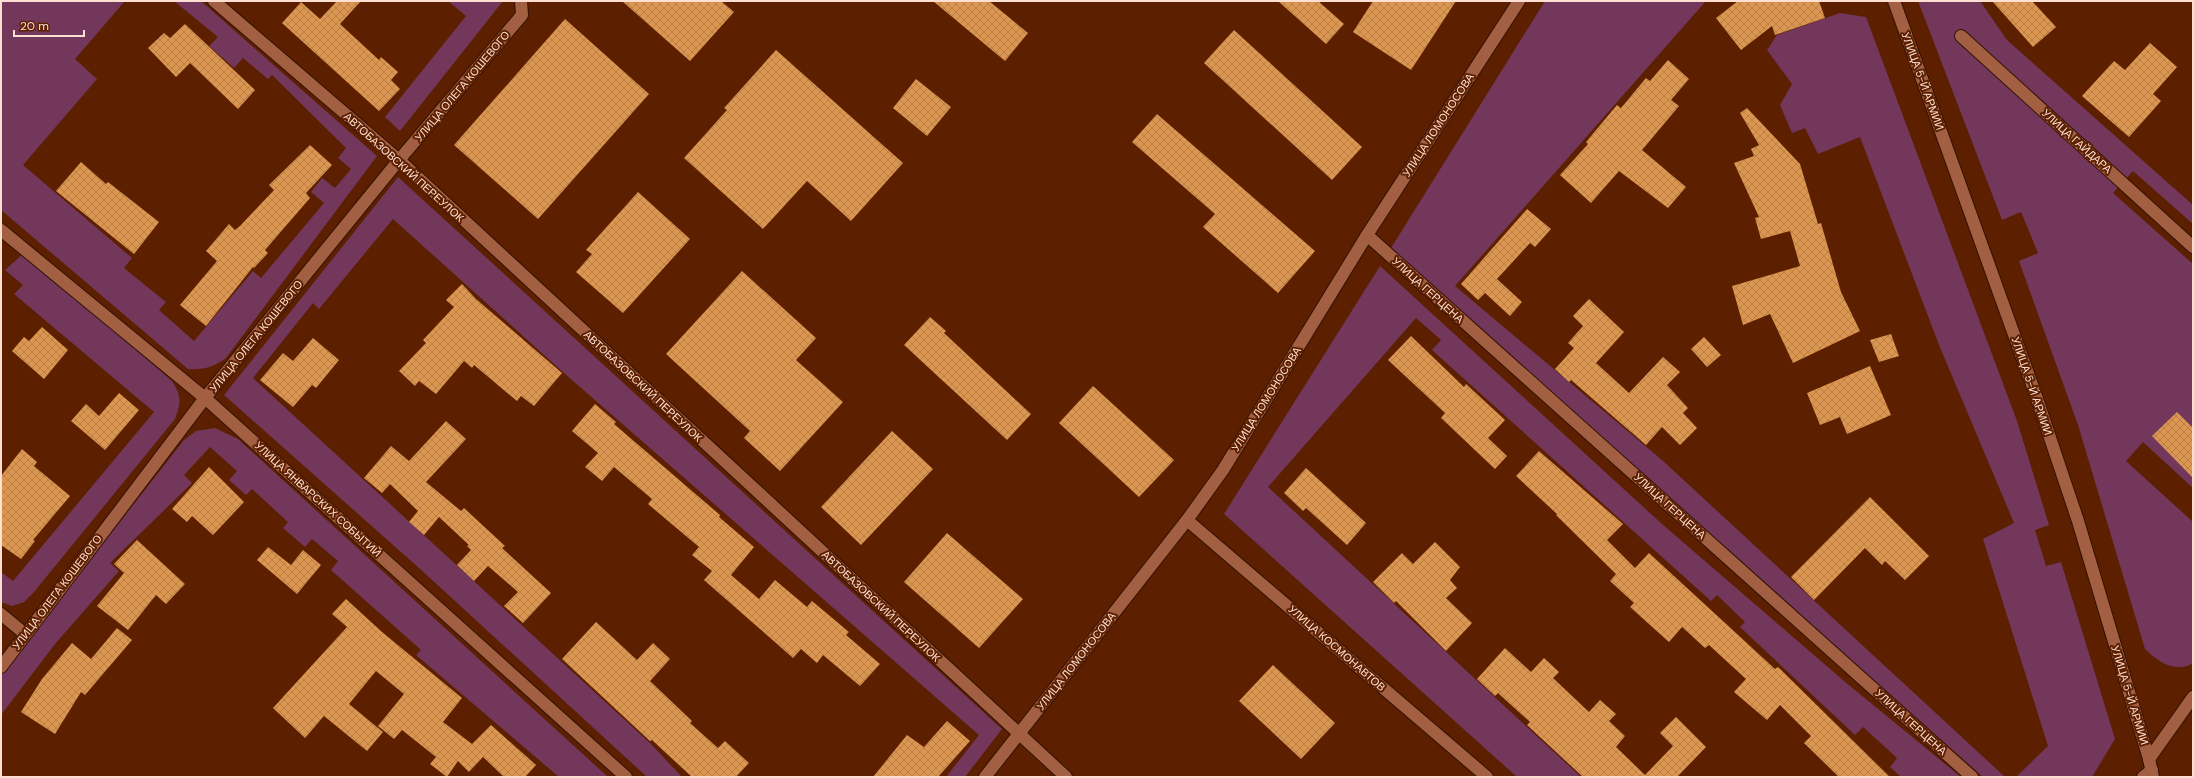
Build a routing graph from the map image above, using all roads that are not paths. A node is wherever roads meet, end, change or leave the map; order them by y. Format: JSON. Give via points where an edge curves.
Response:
{"nodes":[{"id":1,"x":214,"y":1,"type":"edge"},
{"id":2,"x":521,"y":1,"type":"edge"},
{"id":3,"x":1519,"y":1,"type":"edge"},
{"id":4,"x":1894,"y":1,"type":"edge"},
{"id":5,"x":1960,"y":36,"type":"dead end"},
{"id":6,"x":399,"y":160,"type":"junction"},
{"id":7,"x":1,"y":230,"type":"edge"},
{"id":8,"x":1367,"y":235,"type":"junction"},
{"id":9,"x":2193,"y":247,"type":"edge"},
{"id":10,"x":205,"y":398,"type":"junction"},
{"id":11,"x":1187,"y":520,"type":"junction"},
{"id":12,"x":1,"y":614,"type":"edge"},
{"id":13,"x":25,"y":634,"type":"junction"},
{"id":14,"x":1,"y":667,"type":"edge"},
{"id":15,"x":2193,"y":697,"type":"edge"},
{"id":16,"x":1018,"y":733,"type":"junction"},
{"id":17,"x":2149,"y":771,"type":"edge"},
{"id":18,"x":626,"y":777,"type":"edge"},
{"id":19,"x":985,"y":777,"type":"edge"},
{"id":20,"x":1066,"y":777,"type":"edge"},
{"id":21,"x":1487,"y":777,"type":"edge"},
{"id":22,"x":1972,"y":777,"type":"edge"}],
"edges":[{"from":1,"to":6,"type":"street","name":"АВТОБАЗОВСКИЙ ПЕРЕУЛОК"},
{"from":2,"to":6,"type":"street","name":"УЛИЦА ОЛЕГА КОШЕВОГО","via":[[522,15]]},
{"from":3,"to":8,"type":"street","name":"УЛИЦА ЛОМОНОСОВА"},
{"from":4,"to":17,"type":"street","name":"УЛИЦА 5-Й АРМИИ","via":[[2078,521]]},
{"from":5,"to":9,"type":"street","name":"УЛИЦА ГАЙДАРА"},
{"from":6,"to":10,"type":"street","name":"УЛИЦА ОЛЕГА КОШЕВОГО"},
{"from":6,"to":16,"type":"street","name":"АВТОБАЗОВСКИЙ ПЕРЕУЛОК"},
{"from":7,"to":10,"type":"street","name":"УЛИЦА ЯНВАРСКИХ СОБЫТИЙ"},
{"from":8,"to":11,"type":"street","name":"УЛИЦА ЛОМОНОСОВА","via":[[1223,470]]},
{"from":8,"to":22,"type":"street","name":"УЛИЦА ГЕРЦЕНА"},
{"from":10,"to":13,"type":"street","name":"УЛИЦА ОЛЕГА КОШЕВОГО"},
{"from":10,"to":18,"type":"street","name":"УЛИЦА ЯНВАРСКИХ СОБЫТИЙ"},
{"from":11,"to":16,"type":"street","name":"УЛИЦА ЛОМОНОСОВА"},
{"from":11,"to":21,"type":"street","name":"УЛИЦА КОСМОНАВТОВ"},
{"from":12,"to":13,"type":"street"},
{"from":13,"to":14,"type":"street","name":"УЛИЦА ОЛЕГА КОШЕВОГО"},
{"from":15,"to":17,"type":"street"},
{"from":16,"to":19,"type":"street","name":"УЛИЦА ЛОМОНОСОВА"},
{"from":16,"to":20,"type":"street","name":"АВТОБАЗОВСКИЙ ПЕРЕУЛОК"}]}
